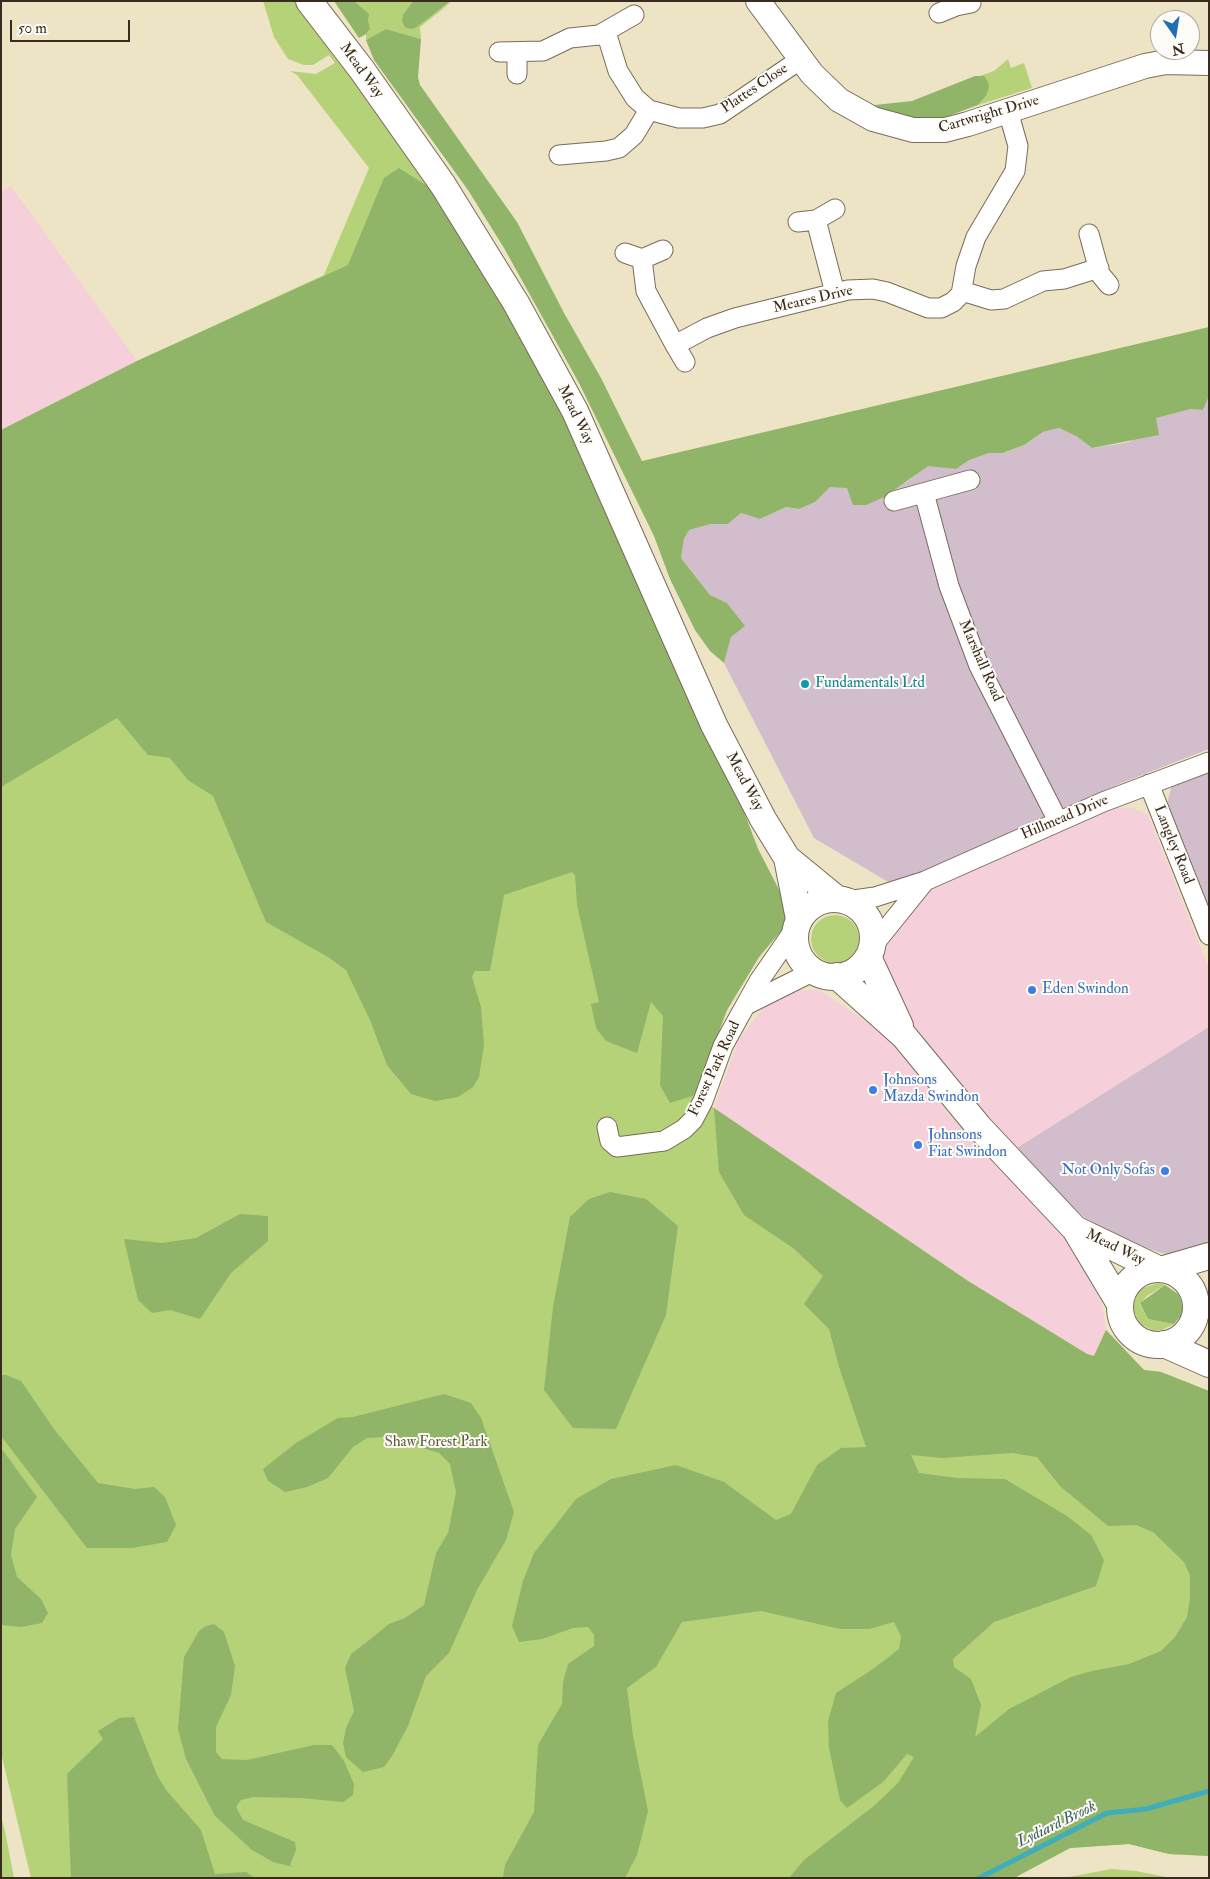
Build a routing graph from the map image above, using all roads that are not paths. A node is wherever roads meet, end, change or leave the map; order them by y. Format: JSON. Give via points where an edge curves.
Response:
{"nodes":[{"id":1,"x":309,"y":1,"type":"edge"},
{"id":2,"x":758,"y":1,"type":"edge"},
{"id":3,"x":634,"y":15,"type":"dead end"},
{"id":4,"x":606,"y":32,"type":"junction"},
{"id":5,"x":801,"y":59,"type":"junction"},
{"id":6,"x":1209,"y":63,"type":"edge"},
{"id":7,"x":517,"y":74,"type":"dead end"},
{"id":8,"x":649,"y":110,"type":"junction"},
{"id":9,"x":1008,"y":111,"type":"junction"},
{"id":10,"x":559,"y":155,"type":"dead end"},
{"id":11,"x":835,"y":209,"type":"dead end"},
{"id":12,"x":1089,"y":234,"type":"dead end"},
{"id":13,"x":663,"y":250,"type":"dead end"},
{"id":14,"x":1098,"y":268,"type":"junction"},
{"id":15,"x":1109,"y":285,"type":"dead end"},
{"id":16,"x":962,"y":290,"type":"junction"},
{"id":17,"x":835,"y":293,"type":"junction"},
{"id":18,"x":675,"y":345,"type":"junction"},
{"id":19,"x":685,"y":362,"type":"dead end"},
{"id":20,"x":970,"y":480,"type":"dead end"},
{"id":21,"x":924,"y":493,"type":"junction"},
{"id":22,"x":894,"y":502,"type":"dead end"},
{"id":23,"x":1209,"y":762,"type":"edge"},
{"id":24,"x":1149,"y":784,"type":"junction"},
{"id":25,"x":1058,"y":821,"type":"junction"},
{"id":26,"x":787,"y":858,"type":"junction"},
{"id":27,"x":925,"y":881,"type":"junction"},
{"id":28,"x":842,"y":900,"type":"junction"},
{"id":29,"x":798,"y":923,"type":"junction"},
{"id":30,"x":1209,"y":935,"type":"edge"},
{"id":31,"x":869,"y":952,"type":"junction"},
{"id":32,"x":826,"y":974,"type":"junction"},
{"id":33,"x":748,"y":1004,"type":"junction"},
{"id":34,"x":904,"y":1036,"type":"junction"},
{"id":35,"x":607,"y":1127,"type":"dead end"},
{"id":36,"x":1075,"y":1229,"type":"junction"},
{"id":37,"x":1209,"y":1256,"type":"edge"},
{"id":38,"x":1160,"y":1268,"type":"junction"},
{"id":39,"x":1120,"y":1304,"type":"junction"},
{"id":40,"x":1202,"y":1310,"type":"edge"},
{"id":41,"x":1164,"y":1344,"type":"junction"},
{"id":42,"x":1209,"y":1364,"type":"edge"}],
"edges":[{"from":1,"to":26,"type":"main road","name":"Mead Way","via":[[443,185],[516,303],[575,411],[714,725]]},
{"from":2,"to":5,"type":"street","name":"Cartwright Drive"},
{"from":3,"to":4,"type":"street"},
{"from":4,"to":7,"type":"street","via":[[570,38],[543,51],[508,52]]},
{"from":4,"to":8,"type":"street","name":"Plattes Close","via":[[622,80]]},
{"from":5,"to":8,"type":"street","name":"Plattes Close","via":[[712,116],[679,118]]},
{"from":5,"to":9,"type":"street","name":"Cartwright Drive","via":[[839,100],[873,119],[897,127],[927,132],[945,130]]},
{"from":6,"to":9,"type":"street","name":"Cartwright Drive","via":[[1166,62],[1145,66]]},
{"from":8,"to":10,"type":"street","via":[[634,135],[618,148]]},
{"from":9,"to":16,"type":"street","via":[[1018,146],[1018,163],[976,237]]},
{"from":11,"to":17,"type":"street","via":[[807,221]]},
{"from":12,"to":14,"type":"street"},
{"from":13,"to":18,"type":"street","via":[[634,256],[646,292]]},
{"from":14,"to":15,"type":"street"},
{"from":14,"to":16,"type":"street","via":[[1064,280],[1043,281],[1004,299],[991,300]]},
{"from":16,"to":17,"type":"street","name":"Meares Drive","via":[[953,302],[934,309],[873,289]]},
{"from":17,"to":18,"type":"street","name":"Meares Drive","via":[[726,320]]},
{"from":18,"to":19,"type":"street"},
{"from":20,"to":21,"type":"street"},
{"from":21,"to":22,"type":"street"},
{"from":21,"to":25,"type":"street","name":"Marshall Road","via":[[949,586],[980,666]]},
{"from":23,"to":24,"type":"street","name":"Hillmead Drive"},
{"from":24,"to":25,"type":"street","name":"Hillmead Drive"},
{"from":24,"to":30,"type":"street","name":"Langley Road"},
{"from":25,"to":27,"type":"street","name":"Hillmead Drive"},
{"from":26,"to":28,"type":"main road","name":"Mead Way"},
{"from":26,"to":29,"type":"main road","name":"Mead Way"},
{"from":27,"to":28,"type":"street","name":"Hillmead Drive","via":[[875,896]]},
{"from":27,"to":31,"type":"street","name":"Hillmead Drive"},
{"from":28,"to":29,"type":"main road","via":[[815,904]]},
{"from":28,"to":31,"type":"main road","via":[[857,906],[868,920],[872,936]]},
{"from":29,"to":32,"type":"main road","via":[[797,952],[804,963]]},
{"from":29,"to":33,"type":"street","name":"Forest Park Road","via":[[759,981]]},
{"from":31,"to":32,"type":"main road","via":[[860,966],[849,973]]},
{"from":31,"to":34,"type":"main road","name":"Mead Way"},
{"from":32,"to":33,"type":"street","name":"Forest Park Road"},
{"from":32,"to":34,"type":"main road","name":"Mead Way"},
{"from":33,"to":35,"type":"street","name":"Forest Park Road","via":[[723,1046],[699,1111],[684,1129],[664,1141],[617,1147],[610,1141]]},
{"from":34,"to":36,"type":"main road","name":"Mead Way","via":[[979,1127]]},
{"from":36,"to":38,"type":"main road","name":"Mead Way"},
{"from":36,"to":39,"type":"main road","name":"Mead Way"},
{"from":37,"to":38,"type":"main road"},
{"from":38,"to":39,"type":"main road","via":[[1137,1275],[1129,1283]]},
{"from":38,"to":40,"type":"main road","via":[[1183,1278],[1192,1288]]},
{"from":39,"to":41,"type":"main road","via":[[1121,1315],[1131,1334],[1152,1344]]},
{"from":40,"to":41,"type":"main road","via":[[1185,1334]]},
{"from":41,"to":42,"type":"main road"}]}
